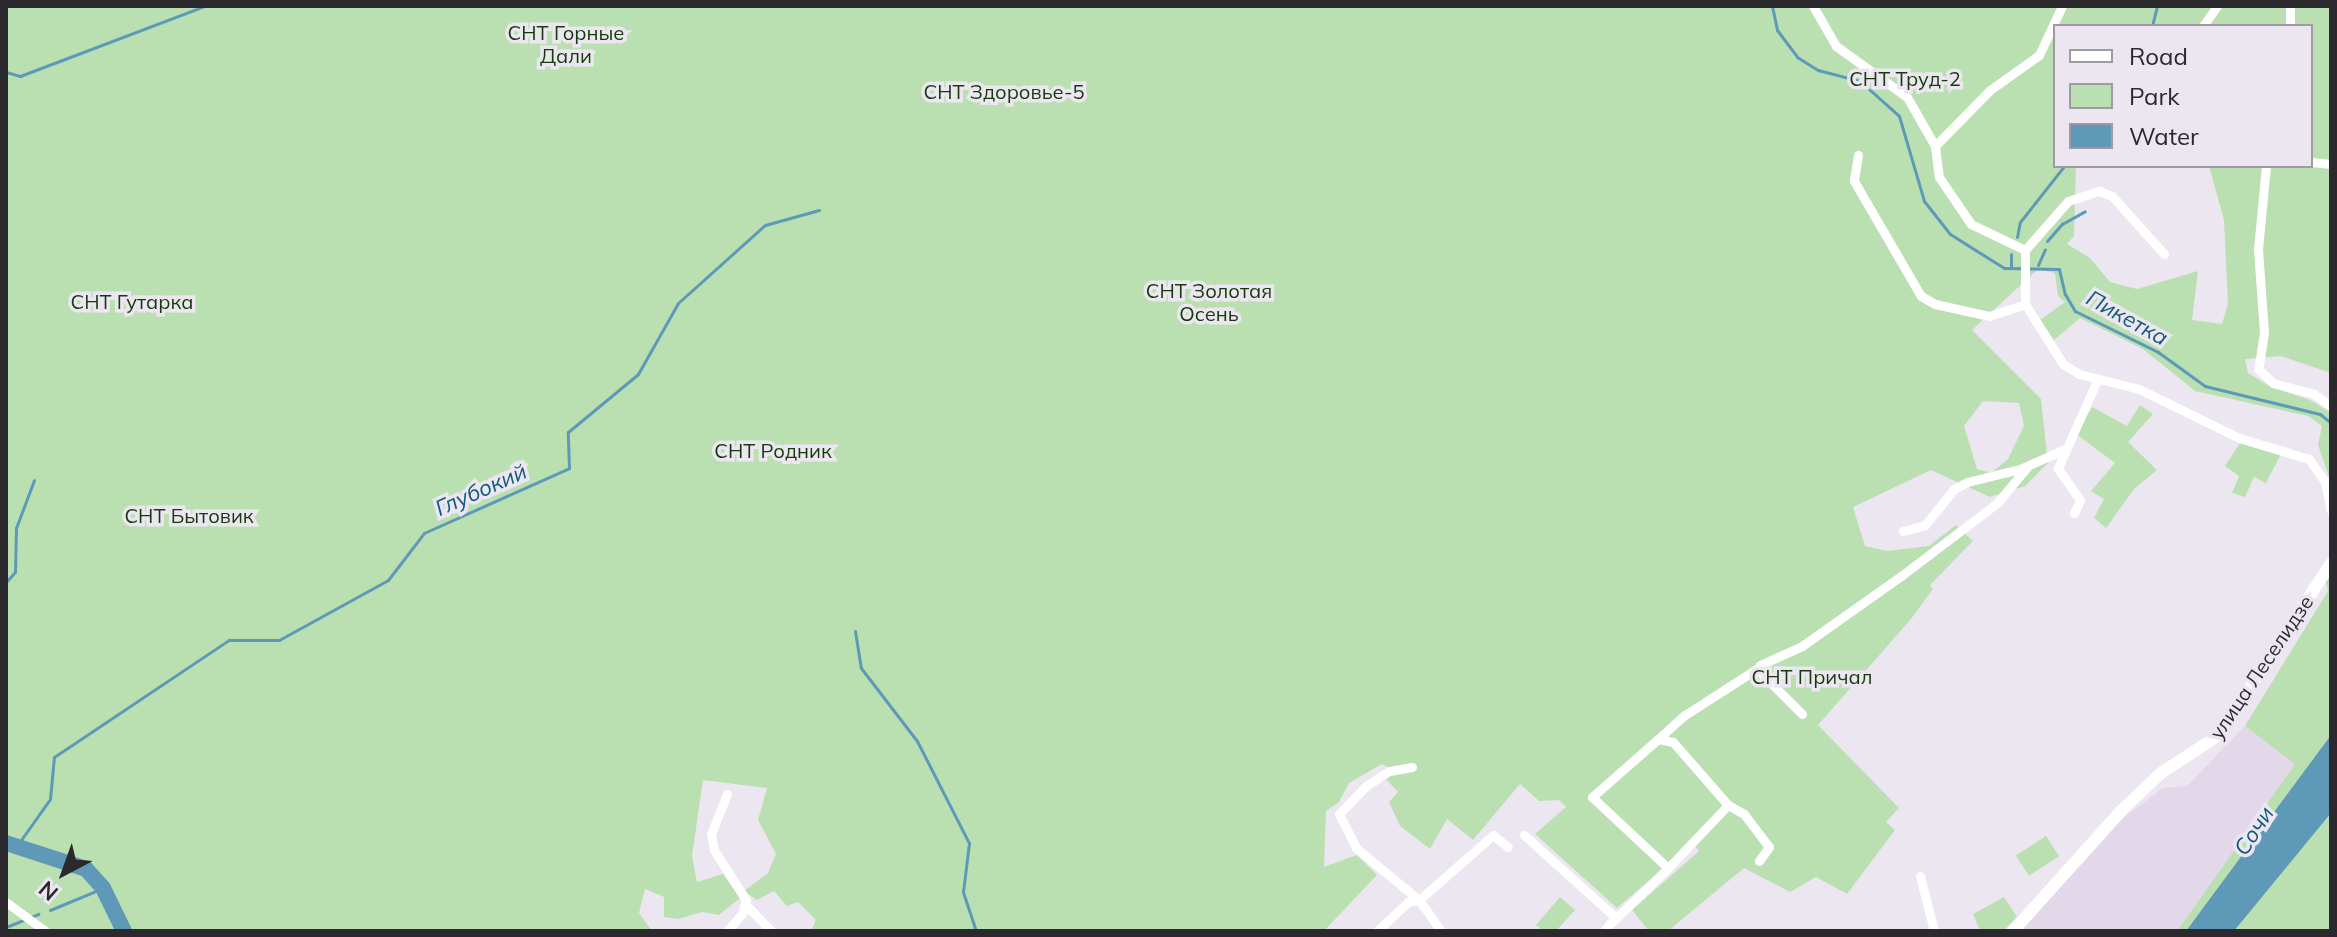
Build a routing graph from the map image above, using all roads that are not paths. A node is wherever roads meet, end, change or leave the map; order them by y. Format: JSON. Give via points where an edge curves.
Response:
{"nodes":[{"id":1,"x":1813,"y":6,"type":"edge"},
{"id":2,"x":2217,"y":6,"type":"edge"},
{"id":3,"x":2204,"y":24,"type":"edge"},
{"id":4,"x":2053,"y":25,"type":"edge"},
{"id":5,"x":1935,"y":146,"type":"junction"},
{"id":6,"x":1858,"y":155,"type":"dead end"},
{"id":7,"x":2269,"y":168,"type":"edge"},
{"id":8,"x":2025,"y":250,"type":"junction"},
{"id":9,"x":2164,"y":254,"type":"dead end"},
{"id":10,"x":2025,"y":304,"type":"junction"},
{"id":11,"x":2098,"y":378,"type":"junction"},
{"id":12,"x":2331,"y":406,"type":"edge"},
{"id":13,"x":2065,"y":449,"type":"junction"},
{"id":14,"x":2028,"y":466,"type":"junction"},
{"id":15,"x":2331,"y":511,"type":"edge"},
{"id":16,"x":2074,"y":513,"type":"dead end"},
{"id":17,"x":1903,"y":531,"type":"dead end"},
{"id":18,"x":2331,"y":563,"type":"edge"},
{"id":19,"x":1758,"y":668,"type":"junction"},
{"id":20,"x":1802,"y":714,"type":"dead end"},
{"id":21,"x":1658,"y":739,"type":"junction"},
{"id":22,"x":1412,"y":767,"type":"dead end"},
{"id":23,"x":727,"y":794,"type":"dead end"},
{"id":24,"x":1728,"y":805,"type":"junction"},
{"id":25,"x":1524,"y":835,"type":"dead end"},
{"id":26,"x":1508,"y":847,"type":"dead end"},
{"id":27,"x":1759,"y":861,"type":"dead end"},
{"id":28,"x":1668,"y":868,"type":"junction"},
{"id":29,"x":1920,"y":876,"type":"dead end"},
{"id":30,"x":1419,"y":900,"type":"junction"},
{"id":31,"x":6,"y":902,"type":"edge"},
{"id":32,"x":743,"y":910,"type":"junction"},
{"id":33,"x":1612,"y":922,"type":"junction"},
{"id":34,"x":45,"y":931,"type":"edge"},
{"id":35,"x":727,"y":931,"type":"edge"},
{"id":36,"x":771,"y":931,"type":"edge"},
{"id":37,"x":1377,"y":931,"type":"edge"},
{"id":38,"x":1441,"y":931,"type":"edge"},
{"id":39,"x":1604,"y":931,"type":"edge"},
{"id":40,"x":1934,"y":931,"type":"edge"},
{"id":41,"x":2013,"y":931,"type":"edge"}],
"edges":[{"from":1,"to":5,"type":"street","via":[[1836,46],[1907,97]]},
{"from":2,"to":3,"type":"street"},
{"from":4,"to":5,"type":"street","via":[[2039,55],[1990,90]]},
{"from":5,"to":8,"type":"street","via":[[1939,177],[1971,224]]},
{"from":6,"to":10,"type":"street","via":[[1854,181],[1921,296],[1989,316]]},
{"from":7,"to":12,"type":"street","via":[[2258,249],[2264,333],[2258,369],[2273,383],[2314,394]]},
{"from":8,"to":9,"type":"street","via":[[2068,201],[2099,191],[2112,196]]},
{"from":8,"to":10,"type":"street"},
{"from":10,"to":11,"type":"street","via":[[2063,364]]},
{"from":11,"to":13,"type":"street"},
{"from":11,"to":15,"type":"street","via":[[2139,389],[2239,438],[2309,459],[2325,482]]},
{"from":13,"to":14,"type":"street"},
{"from":13,"to":16,"type":"street","via":[[2058,468],[2080,500]]},
{"from":14,"to":17,"type":"street","via":[[1967,482],[1954,489],[1925,525]]},
{"from":14,"to":19,"type":"street","via":[[1997,503],[1901,576],[1802,646]]},
{"from":18,"to":41,"type":"street","name":"улица Леселидзе","via":[[2219,735],[2161,773],[2131,801]]},
{"from":19,"to":20,"type":"street"},
{"from":19,"to":21,"type":"street"},
{"from":21,"to":24,"type":"street","via":[[1673,742]]},
{"from":21,"to":28,"type":"street","via":[[1592,797]]},
{"from":22,"to":30,"type":"street","via":[[1389,771],[1339,814],[1356,848]]},
{"from":23,"to":32,"type":"street","via":[[711,834],[714,850],[746,900]]},
{"from":24,"to":27,"type":"street","via":[[1744,814],[1769,847]]},
{"from":24,"to":28,"type":"street"},
{"from":25,"to":33,"type":"street","via":[[1612,914]]},
{"from":26,"to":30,"type":"street","via":[[1493,835]]},
{"from":28,"to":33,"type":"street"},
{"from":29,"to":40,"type":"street"},
{"from":30,"to":37,"type":"street","via":[[1408,902]]},
{"from":30,"to":38,"type":"street"},
{"from":31,"to":34,"type":"street"},
{"from":32,"to":35,"type":"street"},
{"from":32,"to":36,"type":"street","via":[[753,910]]},
{"from":33,"to":39,"type":"street"}]}
